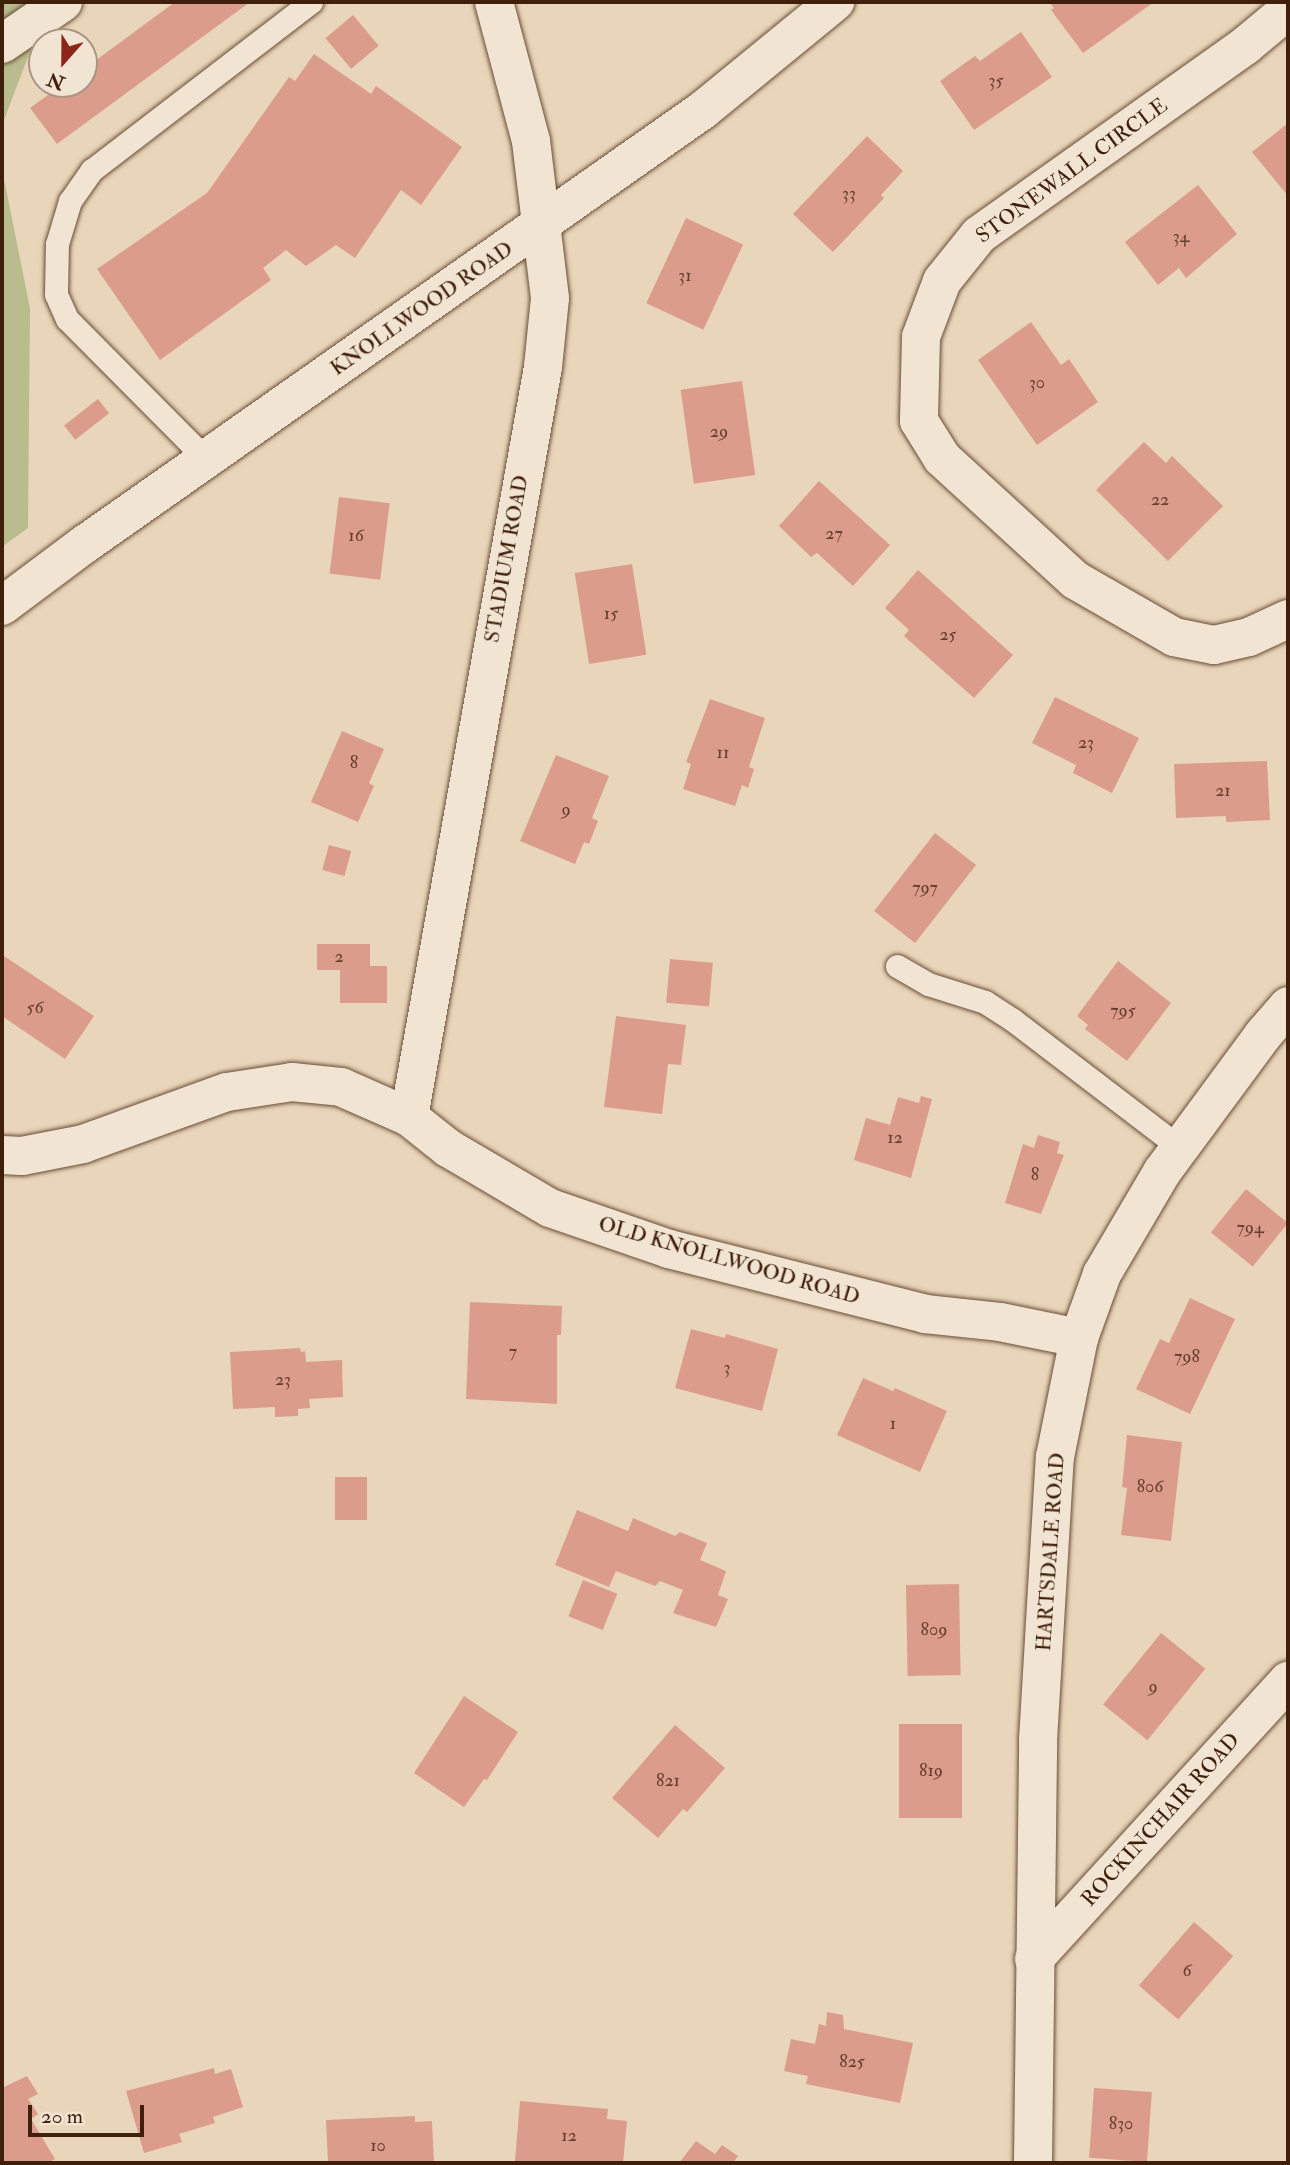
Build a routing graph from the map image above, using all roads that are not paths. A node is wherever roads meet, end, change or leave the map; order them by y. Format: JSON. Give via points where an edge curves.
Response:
{"nodes":[{"id":1,"x":63,"y":2,"type":"edge"},
{"id":2,"x":311,"y":2,"type":"edge"},
{"id":3,"x":494,"y":2,"type":"edge"},
{"id":4,"x":835,"y":2,"type":"edge"},
{"id":5,"x":1288,"y":10,"type":"edge"},
{"id":6,"x":2,"y":44,"type":"edge"},
{"id":7,"x":542,"y":225,"type":"junction"},
{"id":8,"x":205,"y":459,"type":"junction"},
{"id":9,"x":2,"y":606,"type":"edge"},
{"id":10,"x":1288,"y":619,"type":"edge"},
{"id":11,"x":897,"y":966,"type":"dead end"},
{"id":12,"x":1288,"y":1006,"type":"edge"},
{"id":13,"x":409,"y":1117,"type":"junction"},
{"id":14,"x":1179,"y":1147,"type":"junction"},
{"id":15,"x":2,"y":1155,"type":"edge"},
{"id":16,"x":1079,"y":1338,"type":"junction"},
{"id":17,"x":1288,"y":1681,"type":"edge"},
{"id":18,"x":1034,"y":1959,"type":"junction"},
{"id":19,"x":1033,"y":2163,"type":"edge"}],
"edges":[{"from":1,"to":6,"type":"street"},
{"from":2,"to":8,"type":"lane","via":[[92,170],[70,201],[57,244],[56,294],[67,319]]},
{"from":3,"to":7,"type":"street","name":"STADIUM ROAD","via":[[531,141]]},
{"from":4,"to":7,"type":"street","name":"KNOLLWOOD ROAD","via":[[703,110]]},
{"from":5,"to":10,"type":"street","name":"STONEWALL CIRCLE","via":[[1245,46],[979,234],[943,281],[921,337],[919,421],[942,458],[1075,580],[1174,637],[1214,645],[1249,637]]},
{"from":7,"to":8,"type":"street","name":"KNOLLWOOD ROAD"},
{"from":7,"to":13,"type":"street","name":"STADIUM ROAD","via":[[550,298],[542,368]]},
{"from":8,"to":9,"type":"street","name":"KNOLLWOOD ROAD"},
{"from":11,"to":14,"type":"lane","via":[[928,984],[985,1002]]},
{"from":12,"to":14,"type":"street","name":"HARTSDALE ROAD"},
{"from":13,"to":15,"type":"street","name":"OLD KNOLLWOOD ROAD","via":[[341,1087],[292,1082],[227,1092],[83,1144],[22,1156]]},
{"from":13,"to":16,"type":"street","name":"OLD KNOLLWOOD ROAD","via":[[448,1148],[550,1208],[669,1249],[925,1314],[1000,1322]]},
{"from":14,"to":16,"type":"street","name":"HARTSDALE ROAD","via":[[1102,1274]]},
{"from":16,"to":18,"type":"street","name":"HARTSDALE ROAD","via":[[1055,1458],[1038,1740]]},
{"from":17,"to":18,"type":"street","name":"ROCKINCHAIR ROAD"},
{"from":18,"to":19,"type":"street","name":"HARTSDALE ROAD"}]}
